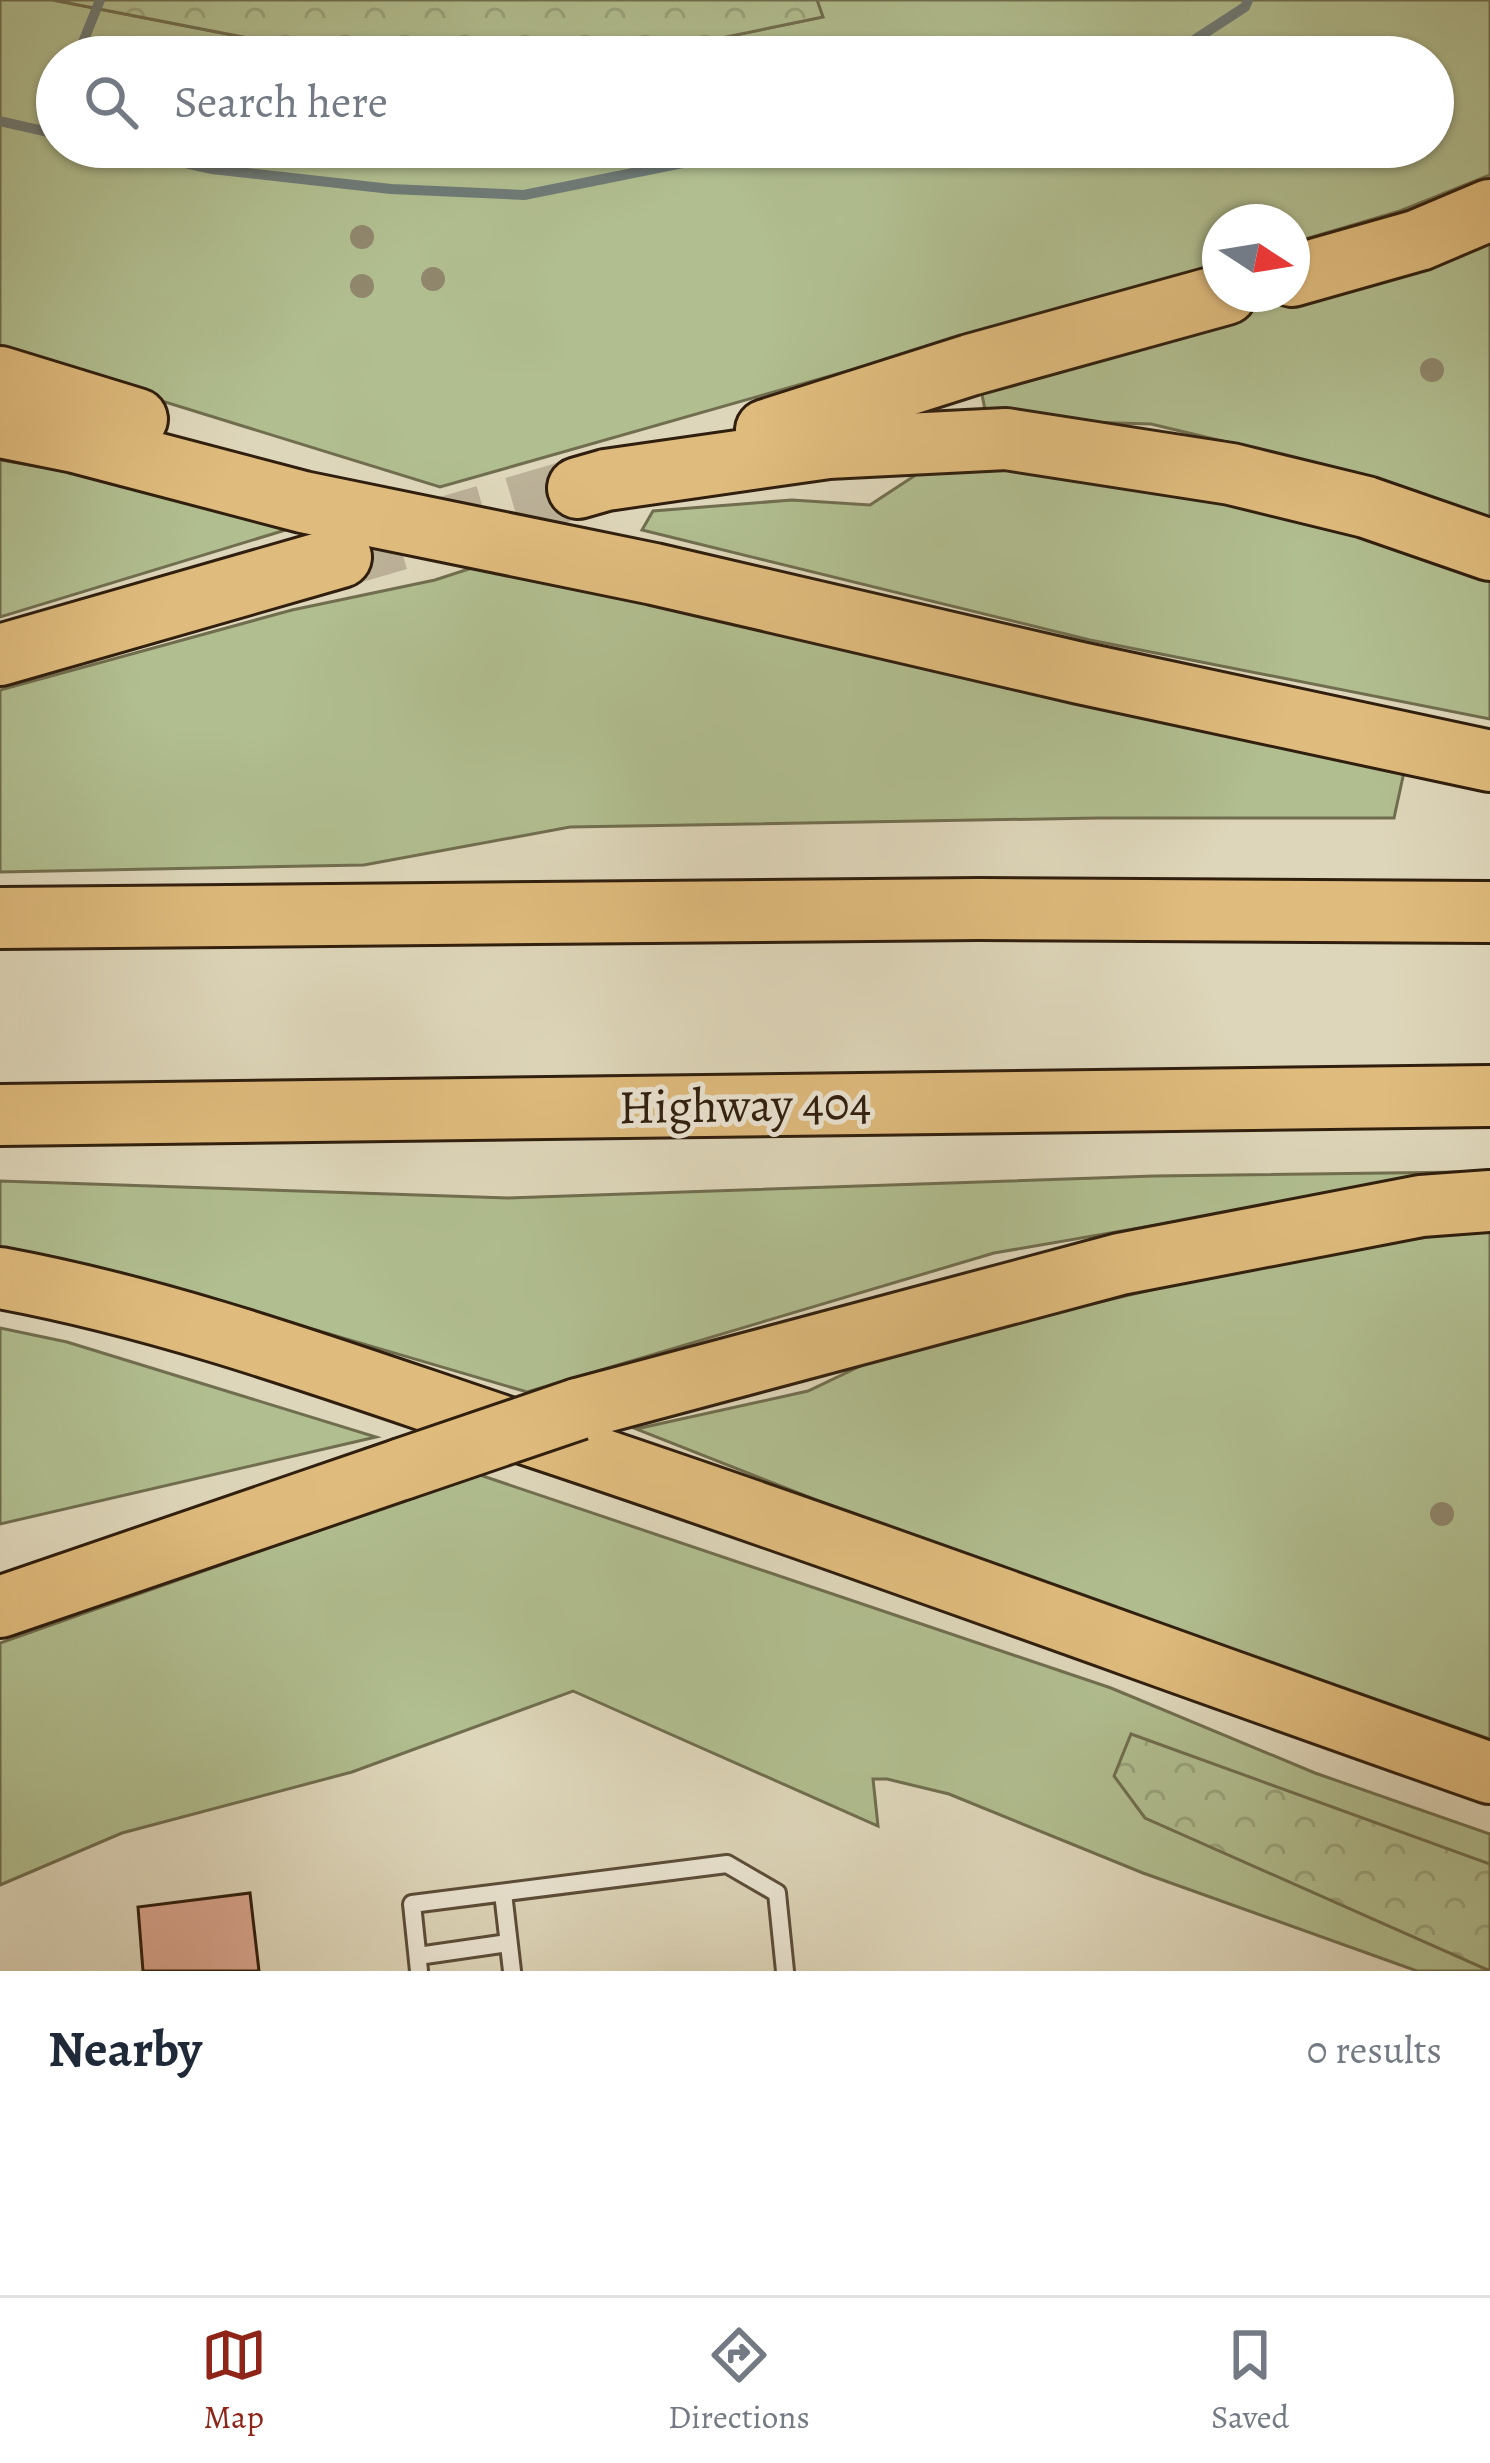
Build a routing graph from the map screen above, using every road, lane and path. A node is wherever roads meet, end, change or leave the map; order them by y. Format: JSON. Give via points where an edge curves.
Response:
{"nodes":[{"id":1,"x":1490,"y":210,"type":"edge"},
{"id":2,"x":1310,"y":271,"type":"edge"},
{"id":3,"x":1202,"y":301,"type":"edge"},
{"id":4,"x":0,"y":377,"type":"edge"},
{"id":5,"x":0,"y":427,"type":"edge"},
{"id":6,"x":1490,"y":550,"type":"edge"},
{"id":7,"x":341,"y":556,"type":"tunnel mouth"},
{"id":8,"x":654,"y":574,"type":"junction"},
{"id":9,"x":0,"y":655,"type":"edge"},
{"id":10,"x":1490,"y":761,"type":"edge"},
{"id":11,"x":1490,"y":912,"type":"edge"},
{"id":12,"x":0,"y":918,"type":"edge"},
{"id":13,"x":1490,"y":1096,"type":"edge"},
{"id":14,"x":0,"y":1115,"type":"edge"},
{"id":15,"x":1490,"y":1201,"type":"edge"},
{"id":16,"x":0,"y":1278,"type":"edge"},
{"id":17,"x":402,"y":1469,"type":"junction"},
{"id":18,"x":0,"y":1568,"type":"edge"},
{"id":19,"x":0,"y":1607,"type":"edge"},
{"id":20,"x":1490,"y":1773,"type":"edge"},
{"id":21,"x":502,"y":1893,"type":"junction"},
{"id":22,"x":508,"y":1943,"type":"junction"},
{"id":23,"x":418,"y":1964,"type":"edge"},
{"id":24,"x":512,"y":1971,"type":"edge"},
{"id":25,"x":785,"y":1971,"type":"edge"}],
"edges":[{"from":1,"to":2,"type":"highway"},
{"from":3,"to":6,"type":"highway","via":[[592,484],[828,448],[1006,439],[1231,474],[1366,507]]},
{"from":4,"to":8,"type":"highway"},
{"from":5,"to":8,"type":"highway","via":[[303,502]]},
{"from":7,"to":9,"type":"highway"},
{"from":8,"to":10,"type":"highway"},
{"from":11,"to":12,"type":"highway"},
{"from":13,"to":14,"type":"highway","name":"Highway 404"},
{"from":15,"to":17,"type":"highway","bridge":true,"via":[[1421,1206],[1120,1264],[578,1409]]},
{"from":16,"to":20,"type":"highway","via":[[237,1337],[688,1487]]},
{"from":17,"to":18,"type":"highway"},
{"from":17,"to":19,"type":"highway"},
{"from":21,"to":22,"type":"lane"},
{"from":21,"to":23,"type":"lane","via":[[412,1904]]},
{"from":21,"to":25,"type":"lane","via":[[728,1864],[777,1893]]},
{"from":22,"to":23,"type":"lane"},
{"from":22,"to":24,"type":"lane"}]}
